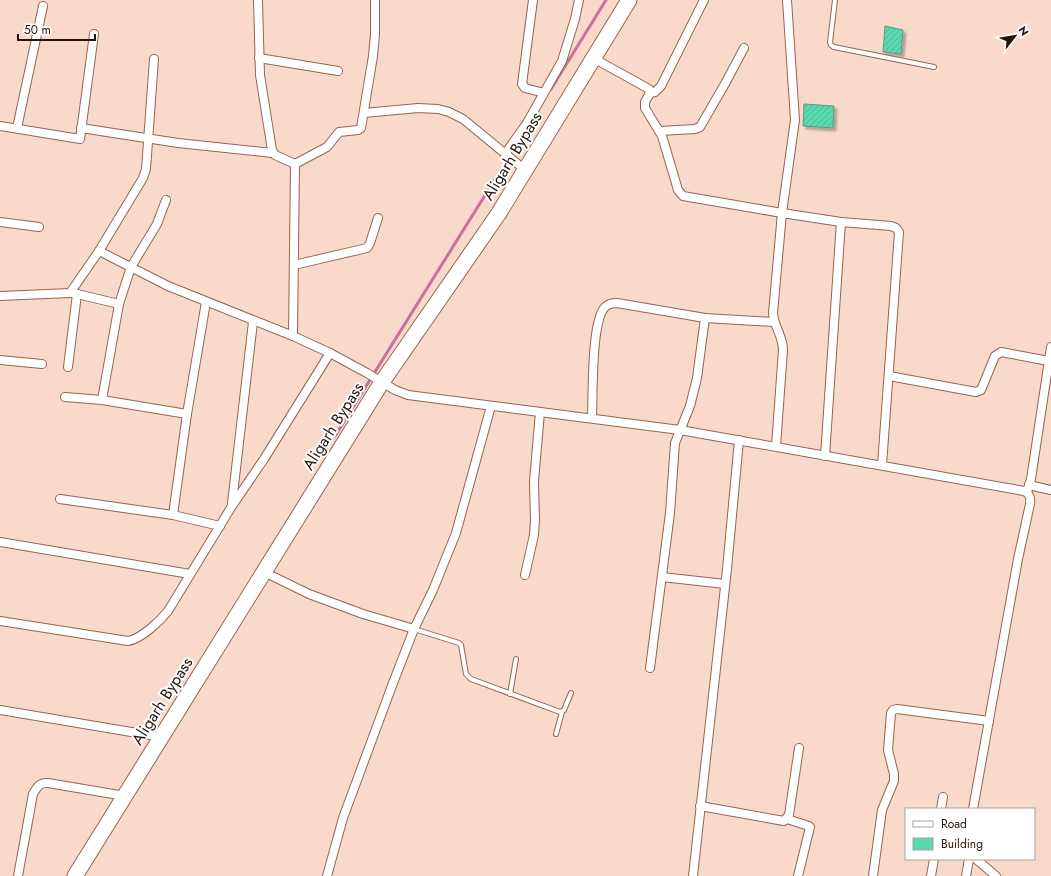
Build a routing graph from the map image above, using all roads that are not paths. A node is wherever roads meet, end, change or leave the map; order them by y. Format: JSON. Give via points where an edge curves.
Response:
{"nodes":[{"id":1,"x":258,"y":0,"type":"edge"},
{"id":2,"x":375,"y":0,"type":"edge"},
{"id":3,"x":533,"y":0,"type":"edge"},
{"id":4,"x":579,"y":0,"type":"edge"},
{"id":5,"x":629,"y":0,"type":"edge"},
{"id":6,"x":704,"y":0,"type":"edge"},
{"id":7,"x":788,"y":0,"type":"edge"},
{"id":8,"x":835,"y":0,"type":"edge"},
{"id":9,"x":44,"y":6,"type":"dead end"},
{"id":10,"x":94,"y":34,"type":"dead end"},
{"id":11,"x":744,"y":48,"type":"dead end"},
{"id":12,"x":259,"y":58,"type":"junction"},
{"id":13,"x":593,"y":58,"type":"junction"},
{"id":14,"x":154,"y":59,"type":"dead end"},
{"id":15,"x":934,"y":67,"type":"dead end"},
{"id":16,"x":338,"y":71,"type":"dead end"},
{"id":17,"x":650,"y":93,"type":"junction"},
{"id":18,"x":544,"y":94,"type":"junction"},
{"id":19,"x":364,"y":113,"type":"junction"},
{"id":20,"x":0,"y":126,"type":"edge"},
{"id":21,"x":17,"y":128,"type":"junction"},
{"id":22,"x":81,"y":128,"type":"junction"},
{"id":23,"x":660,"y":131,"type":"junction"},
{"id":24,"x":148,"y":138,"type":"junction"},
{"id":25,"x":273,"y":153,"type":"junction"},
{"id":26,"x":505,"y":154,"type":"junction"},
{"id":27,"x":296,"y":164,"type":"junction"},
{"id":28,"x":525,"y":170,"type":"junction"},
{"id":29,"x":166,"y":200,"type":"dead end"},
{"id":30,"x":782,"y":213,"type":"junction"},
{"id":31,"x":378,"y":218,"type":"dead end"},
{"id":32,"x":0,"y":222,"type":"edge"},
{"id":33,"x":841,"y":222,"type":"junction"},
{"id":34,"x":39,"y":227,"type":"dead end"},
{"id":35,"x":99,"y":251,"type":"junction"},
{"id":36,"x":294,"y":265,"type":"junction"},
{"id":37,"x":131,"y":266,"type":"junction"},
{"id":38,"x":74,"y":293,"type":"junction"},
{"id":39,"x":0,"y":296,"type":"edge"},
{"id":40,"x":206,"y":302,"type":"junction"},
{"id":41,"x":119,"y":304,"type":"junction"},
{"id":42,"x":705,"y":318,"type":"junction"},
{"id":43,"x":254,"y":322,"type":"junction"},
{"id":44,"x":774,"y":322,"type":"junction"},
{"id":45,"x":293,"y":336,"type":"junction"},
{"id":46,"x":1051,"y":347,"type":"edge"},
{"id":47,"x":330,"y":353,"type":"junction"},
{"id":48,"x":0,"y":360,"type":"edge"},
{"id":49,"x":1049,"y":360,"type":"junction"},
{"id":50,"x":42,"y":364,"type":"dead end"},
{"id":51,"x":68,"y":367,"type":"dead end"},
{"id":52,"x":889,"y":376,"type":"junction"},
{"id":53,"x":379,"y":380,"type":"junction"},
{"id":54,"x":65,"y":397,"type":"dead end"},
{"id":55,"x":102,"y":400,"type":"junction"},
{"id":56,"x":491,"y":406,"type":"junction"},
{"id":57,"x":540,"y":412,"type":"junction"},
{"id":58,"x":187,"y":414,"type":"junction"},
{"id":59,"x":592,"y":418,"type":"junction"},
{"id":60,"x":680,"y":430,"type":"junction"},
{"id":61,"x":739,"y":440,"type":"junction"},
{"id":62,"x":776,"y":446,"type":"junction"},
{"id":63,"x":825,"y":456,"type":"junction"},
{"id":64,"x":882,"y":465,"type":"junction"},
{"id":65,"x":1028,"y":489,"type":"junction"},
{"id":66,"x":1051,"y":490,"type":"edge"},
{"id":67,"x":60,"y":499,"type":"dead end"},
{"id":68,"x":232,"y":506,"type":"junction"},
{"id":69,"x":173,"y":515,"type":"junction"},
{"id":70,"x":220,"y":526,"type":"junction"},
{"id":71,"x":0,"y":542,"type":"edge"},
{"id":72,"x":264,"y":572,"type":"junction"},
{"id":73,"x":190,"y":574,"type":"junction"},
{"id":74,"x":525,"y":575,"type":"dead end"},
{"id":75,"x":662,"y":577,"type":"junction"},
{"id":76,"x":725,"y":584,"type":"junction"},
{"id":77,"x":0,"y":621,"type":"edge"},
{"id":78,"x":414,"y":629,"type":"junction"},
{"id":79,"x":516,"y":659,"type":"dead end"},
{"id":80,"x":650,"y":668,"type":"dead end"},
{"id":81,"x":571,"y":693,"type":"dead end"},
{"id":82,"x":510,"y":694,"type":"junction"},
{"id":83,"x":0,"y":710,"type":"edge"},
{"id":84,"x":562,"y":712,"type":"junction"},
{"id":85,"x":989,"y":721,"type":"junction"},
{"id":86,"x":556,"y":734,"type":"dead end"},
{"id":87,"x":161,"y":737,"type":"junction"},
{"id":88,"x":799,"y":748,"type":"dead end"},
{"id":89,"x":125,"y":796,"type":"junction"},
{"id":90,"x":942,"y":797,"type":"dead end"},
{"id":91,"x":700,"y":806,"type":"junction"},
{"id":92,"x":941,"y":808,"type":"edge"},
{"id":93,"x":973,"y":808,"type":"edge"},
{"id":94,"x":787,"y":819,"type":"junction"},
{"id":95,"x":934,"y":860,"type":"edge"},
{"id":96,"x":969,"y":860,"type":"edge"},
{"id":97,"x":977,"y":860,"type":"edge"},
{"id":98,"x":18,"y":876,"type":"edge"},
{"id":99,"x":75,"y":876,"type":"edge"},
{"id":100,"x":326,"y":876,"type":"edge"},
{"id":101,"x":693,"y":876,"type":"edge"},
{"id":102,"x":798,"y":876,"type":"edge"},
{"id":103,"x":873,"y":876,"type":"edge"},
{"id":104,"x":931,"y":876,"type":"edge"},
{"id":105,"x":966,"y":876,"type":"edge"},
{"id":106,"x":996,"y":876,"type":"edge"}],
"edges":[{"from":1,"to":12,"type":"street"},
{"from":2,"to":19,"type":"street","via":[[373,56]]},
{"from":3,"to":18,"type":"street","via":[[522,84],[525,88]]},
{"from":4,"to":18,"type":"street","via":[[564,56]]},
{"from":5,"to":13,"type":"highway","name":"Aligarh Bypass"},
{"from":6,"to":17,"type":"street","via":[[661,86]]},
{"from":7,"to":30,"type":"street","via":[[795,120]]},
{"from":8,"to":15,"type":"lane","via":[[831,46]]},
{"from":9,"to":21,"type":"street"},
{"from":10,"to":22,"type":"street"},
{"from":11,"to":23,"type":"street","via":[[700,127]]},
{"from":12,"to":16,"type":"street"},
{"from":12,"to":25,"type":"street"},
{"from":13,"to":17,"type":"street","via":[[649,89]]},
{"from":13,"to":28,"type":"highway","name":"Aligarh Bypass"},
{"from":14,"to":24,"type":"street"},
{"from":17,"to":23,"type":"street","via":[[644,105]]},
{"from":18,"to":26,"type":"street","via":[[528,123]]},
{"from":19,"to":26,"type":"street","via":[[418,108],[449,112],[463,119]]},
{"from":19,"to":27,"type":"street","via":[[360,130],[339,132],[327,147]]},
{"from":20,"to":21,"type":"street"},
{"from":21,"to":22,"type":"street","via":[[80,139]]},
{"from":22,"to":24,"type":"street"},
{"from":23,"to":30,"type":"street","via":[[678,190],[683,196]]},
{"from":24,"to":25,"type":"street","via":[[178,144]]},
{"from":24,"to":35,"type":"street","via":[[143,178]]},
{"from":25,"to":27,"type":"street"},
{"from":26,"to":28,"type":"street"},
{"from":27,"to":36,"type":"street"},
{"from":28,"to":53,"type":"highway","name":"Aligarh Bypass","via":[[499,213]]},
{"from":29,"to":37,"type":"street","via":[[154,229]]},
{"from":30,"to":33,"type":"street"},
{"from":30,"to":44,"type":"street"},
{"from":31,"to":36,"type":"street","via":[[367,248]]},
{"from":32,"to":34,"type":"street"},
{"from":33,"to":52,"type":"street","via":[[891,226],[899,232]]},
{"from":33,"to":63,"type":"street"},
{"from":35,"to":37,"type":"street"},
{"from":35,"to":38,"type":"street"},
{"from":36,"to":45,"type":"street"},
{"from":37,"to":40,"type":"street","via":[[168,286]]},
{"from":37,"to":41,"type":"street"},
{"from":38,"to":39,"type":"street"},
{"from":38,"to":41,"type":"street"},
{"from":38,"to":51,"type":"street"},
{"from":40,"to":43,"type":"street"},
{"from":40,"to":58,"type":"street"},
{"from":41,"to":55,"type":"street"},
{"from":42,"to":44,"type":"street"},
{"from":42,"to":59,"type":"street","via":[[617,303],[606,306],[597,329]]},
{"from":42,"to":60,"type":"street","via":[[692,399]]},
{"from":43,"to":45,"type":"street"},
{"from":43,"to":68,"type":"street"},
{"from":44,"to":62,"type":"street","via":[[784,350]]},
{"from":45,"to":47,"type":"street"},
{"from":46,"to":49,"type":"street"},
{"from":47,"to":53,"type":"street"},
{"from":47,"to":68,"type":"street"},
{"from":48,"to":50,"type":"street"},
{"from":49,"to":52,"type":"street","via":[[998,353],[979,392]]},
{"from":49,"to":65,"type":"street"},
{"from":52,"to":64,"type":"street"},
{"from":53,"to":56,"type":"street","via":[[408,395]]},
{"from":53,"to":72,"type":"highway","name":"Aligarh Bypass"},
{"from":54,"to":55,"type":"street"},
{"from":55,"to":58,"type":"street"},
{"from":56,"to":57,"type":"street"},
{"from":56,"to":78,"type":"street","via":[[456,533]]},
{"from":57,"to":59,"type":"street"},
{"from":57,"to":74,"type":"street","via":[[534,481],[534,535]]},
{"from":58,"to":69,"type":"street"},
{"from":59,"to":60,"type":"street"},
{"from":60,"to":61,"type":"street"},
{"from":60,"to":75,"type":"street","via":[[675,443]]},
{"from":61,"to":62,"type":"street"},
{"from":61,"to":76,"type":"street"},
{"from":62,"to":63,"type":"street"},
{"from":63,"to":64,"type":"street"},
{"from":64,"to":65,"type":"street"},
{"from":65,"to":66,"type":"street"},
{"from":65,"to":85,"type":"street","via":[[1030,504]]},
{"from":67,"to":69,"type":"street"},
{"from":68,"to":70,"type":"street"},
{"from":69,"to":70,"type":"street"},
{"from":70,"to":73,"type":"street"},
{"from":71,"to":73,"type":"street"},
{"from":72,"to":78,"type":"street","via":[[309,594]]},
{"from":72,"to":87,"type":"highway","name":"Aligarh Bypass"},
{"from":73,"to":77,"type":"street","via":[[163,617],[134,640]]},
{"from":75,"to":76,"type":"street"},
{"from":75,"to":80,"type":"street"},
{"from":76,"to":91,"type":"street"},
{"from":78,"to":82,"type":"lane","via":[[459,643],[463,648],[468,678]]},
{"from":78,"to":100,"type":"street","via":[[344,818]]},
{"from":79,"to":82,"type":"lane"},
{"from":81,"to":84,"type":"lane"},
{"from":82,"to":84,"type":"lane"},
{"from":83,"to":87,"type":"street"},
{"from":84,"to":86,"type":"lane"},
{"from":85,"to":93,"type":"street"},
{"from":85,"to":103,"type":"street","via":[[893,710],[888,750],[894,781],[882,810]]},
{"from":87,"to":89,"type":"highway","name":"Aligarh Bypass"},
{"from":88,"to":94,"type":"street"},
{"from":89,"to":98,"type":"street","via":[[44,782],[40,784],[33,794]]},
{"from":89,"to":99,"type":"highway","name":"Aligarh Bypass"},
{"from":90,"to":92,"type":"street"},
{"from":91,"to":94,"type":"street","via":[[782,821]]},
{"from":91,"to":101,"type":"street"},
{"from":94,"to":102,"type":"street","via":[[810,827]]},
{"from":95,"to":104,"type":"street"},
{"from":96,"to":105,"type":"street"},
{"from":97,"to":106,"type":"street"}]}
